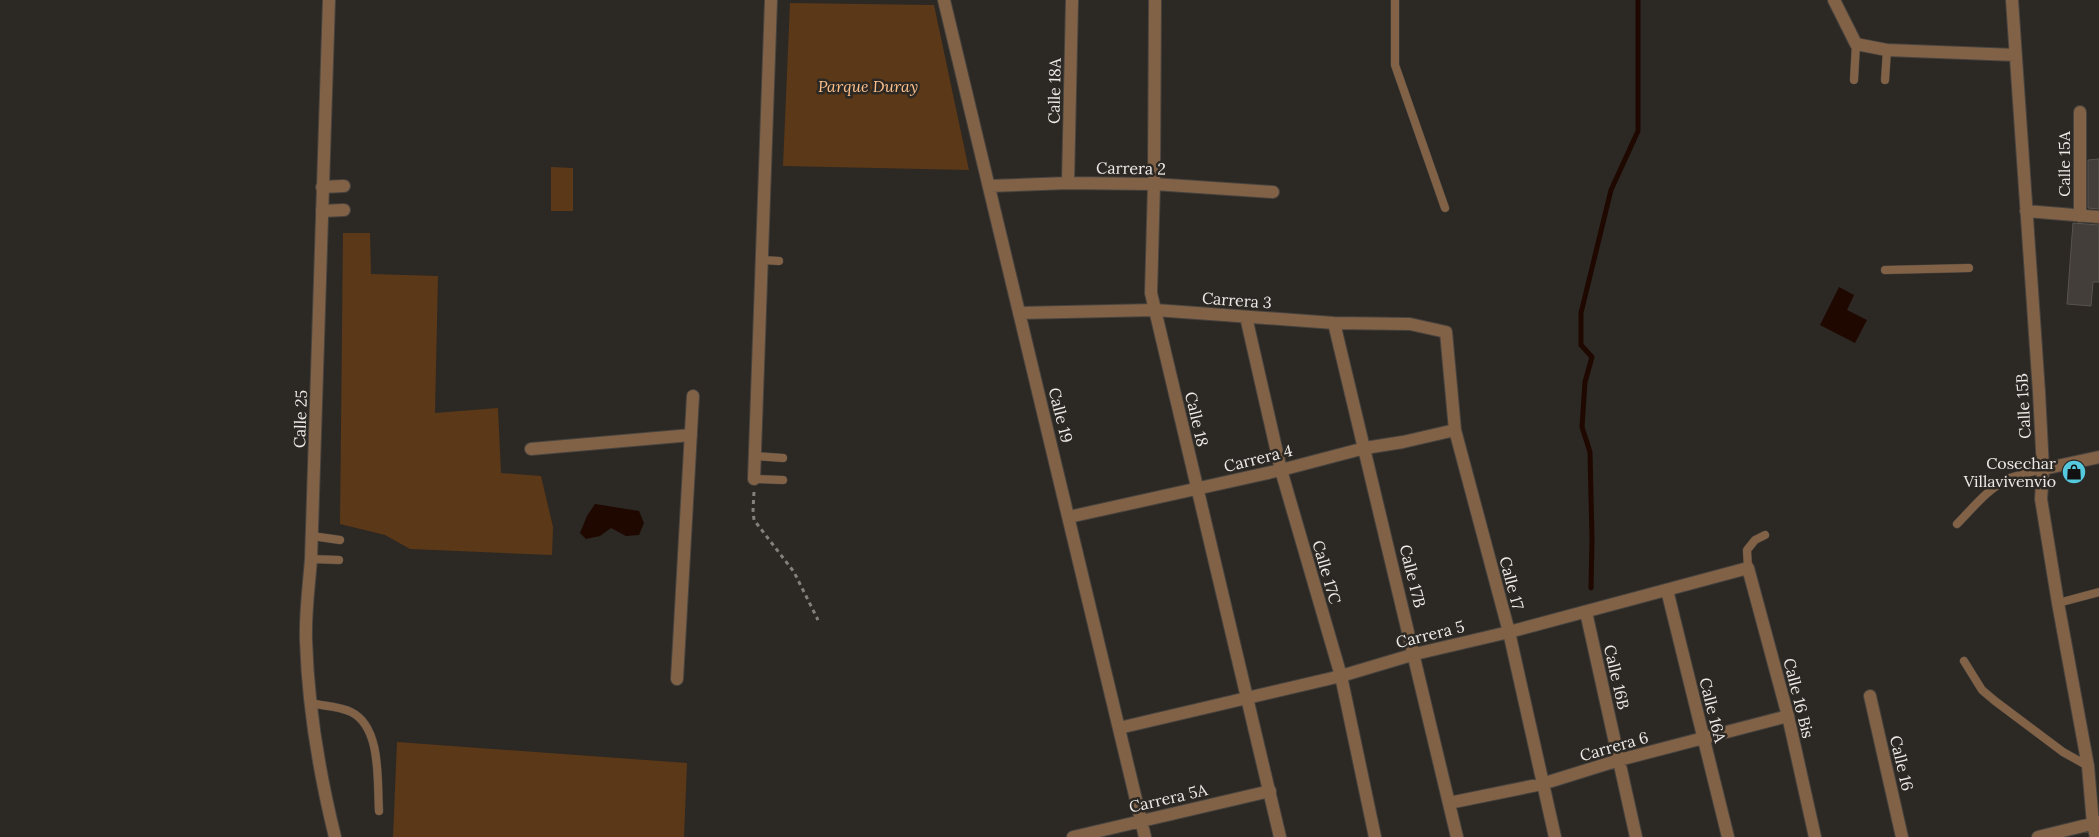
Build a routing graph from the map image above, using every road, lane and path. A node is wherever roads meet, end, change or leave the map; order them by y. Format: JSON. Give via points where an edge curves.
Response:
{"nodes":[{"id":1,"x":329,"y":0,"type":"edge"},
{"id":2,"x":771,"y":0,"type":"edge"},
{"id":3,"x":944,"y":0,"type":"edge"},
{"id":4,"x":1072,"y":0,"type":"edge"},
{"id":5,"x":1155,"y":0,"type":"edge"},
{"id":6,"x":1394,"y":0,"type":"edge"},
{"id":7,"x":1834,"y":0,"type":"edge"},
{"id":8,"x":2012,"y":0,"type":"edge"},
{"id":9,"x":1856,"y":44,"type":"junction"},
{"id":10,"x":1887,"y":50,"type":"junction"},
{"id":11,"x":2015,"y":55,"type":"junction"},
{"id":12,"x":1854,"y":80,"type":"dead end"},
{"id":13,"x":1885,"y":80,"type":"dead end"},
{"id":14,"x":2080,"y":112,"type":"dead end"},
{"id":15,"x":1068,"y":183,"type":"junction"},
{"id":16,"x":1154,"y":184,"type":"junction"},
{"id":17,"x":344,"y":186,"type":"dead end"},
{"id":18,"x":989,"y":186,"type":"junction"},
{"id":19,"x":322,"y":187,"type":"junction"},
{"id":20,"x":1273,"y":192,"type":"dead end"},
{"id":21,"x":1445,"y":208,"type":"dead end"},
{"id":22,"x":344,"y":210,"type":"dead end"},
{"id":23,"x":322,"y":211,"type":"junction"},
{"id":24,"x":2026,"y":211,"type":"junction"},
{"id":25,"x":2080,"y":216,"type":"junction"},
{"id":26,"x":2099,"y":217,"type":"edge"},
{"id":27,"x":762,"y":260,"type":"junction"},
{"id":28,"x":779,"y":261,"type":"dead end"},
{"id":29,"x":1969,"y":268,"type":"dead end"},
{"id":30,"x":1885,"y":270,"type":"dead end"},
{"id":31,"x":1155,"y":310,"type":"junction"},
{"id":32,"x":1020,"y":313,"type":"junction"},
{"id":33,"x":1246,"y":317,"type":"junction"},
{"id":34,"x":1334,"y":323,"type":"junction"},
{"id":35,"x":1448,"y":336,"type":"joint"},
{"id":36,"x":693,"y":396,"type":"dead end"},
{"id":37,"x":1455,"y":430,"type":"junction"},
{"id":38,"x":691,"y":435,"type":"junction"},
{"id":39,"x":1365,"y":448,"type":"junction"},
{"id":40,"x":531,"y":449,"type":"dead end"},
{"id":41,"x":755,"y":456,"type":"junction"},
{"id":42,"x":2099,"y":457,"type":"edge"},
{"id":43,"x":783,"y":458,"type":"dead end"},
{"id":44,"x":2044,"y":468,"type":"junction"},
{"id":45,"x":1281,"y":470,"type":"junction"},
{"id":46,"x":754,"y":479,"type":"junction"},
{"id":47,"x":783,"y":480,"type":"dead end"},
{"id":48,"x":1197,"y":490,"type":"junction"},
{"id":49,"x":1069,"y":517,"type":"junction"},
{"id":50,"x":1957,"y":524,"type":"dead end"},
{"id":51,"x":1765,"y":535,"type":"dead end"},
{"id":52,"x":312,"y":536,"type":"junction"},
{"id":53,"x":340,"y":540,"type":"dead end"},
{"id":54,"x":311,"y":559,"type":"junction"},
{"id":55,"x":339,"y":560,"type":"dead end"},
{"id":56,"x":1748,"y":568,"type":"junction"},
{"id":57,"x":1667,"y":590,"type":"junction"},
{"id":58,"x":2099,"y":592,"type":"edge"},
{"id":59,"x":2058,"y":603,"type":"junction"},
{"id":60,"x":1586,"y":612,"type":"junction"},
{"id":61,"x":818,"y":620,"type":"dead end"},
{"id":62,"x":1509,"y":632,"type":"junction"},
{"id":63,"x":1415,"y":654,"type":"junction"},
{"id":64,"x":1964,"y":661,"type":"dead end"},
{"id":65,"x":1341,"y":676,"type":"junction"},
{"id":66,"x":677,"y":679,"type":"dead end"},
{"id":67,"x":1870,"y":696,"type":"dead end"},
{"id":68,"x":1248,"y":697,"type":"junction"},
{"id":69,"x":310,"y":703,"type":"junction"},
{"id":70,"x":1788,"y":716,"type":"junction"},
{"id":71,"x":1119,"y":728,"type":"junction"},
{"id":72,"x":1704,"y":738,"type":"junction"},
{"id":73,"x":1619,"y":760,"type":"junction"},
{"id":74,"x":2088,"y":766,"type":"junction"},
{"id":75,"x":1542,"y":784,"type":"junction"},
{"id":76,"x":1270,"y":791,"type":"junction"},
{"id":77,"x":1449,"y":803,"type":"junction"},
{"id":78,"x":379,"y":811,"type":"dead end"},
{"id":79,"x":1142,"y":821,"type":"junction"},
{"id":80,"x":2096,"y":823,"type":"edge"},
{"id":81,"x":335,"y":837,"type":"edge"},
{"id":82,"x":1073,"y":837,"type":"edge"},
{"id":83,"x":1145,"y":837,"type":"edge"},
{"id":84,"x":1280,"y":837,"type":"edge"},
{"id":85,"x":1375,"y":837,"type":"edge"},
{"id":86,"x":1457,"y":837,"type":"edge"},
{"id":87,"x":1555,"y":837,"type":"edge"},
{"id":88,"x":1636,"y":837,"type":"edge"},
{"id":89,"x":1728,"y":837,"type":"edge"},
{"id":90,"x":1815,"y":837,"type":"edge"},
{"id":91,"x":1902,"y":837,"type":"edge"},
{"id":92,"x":2038,"y":837,"type":"edge"},
{"id":93,"x":2096,"y":837,"type":"edge"}],
"edges":[{"from":1,"to":19,"type":"street","name":"Calle 25"},
{"from":2,"to":27,"type":"street"},
{"from":3,"to":18,"type":"street","name":"Calle 19"},
{"from":4,"to":15,"type":"street","name":"Calle 18A"},
{"from":5,"to":16,"type":"street","name":"Calle 18"},
{"from":6,"to":21,"type":"lane","via":[[1394,65]]},
{"from":7,"to":9,"type":"street"},
{"from":8,"to":11,"type":"street","name":"Calle 15B"},
{"from":9,"to":10,"type":"street"},
{"from":9,"to":12,"type":"lane"},
{"from":10,"to":11,"type":"street"},
{"from":10,"to":13,"type":"lane"},
{"from":11,"to":24,"type":"street","name":"Calle 15B"},
{"from":14,"to":25,"type":"street","name":"Calle 15A"},
{"from":15,"to":16,"type":"street","name":"Carrera 2"},
{"from":15,"to":18,"type":"street","name":"Carrera 2"},
{"from":16,"to":20,"type":"street","name":"Carrera 2"},
{"from":16,"to":31,"type":"street","name":"Calle 18","via":[[1151,293]]},
{"from":17,"to":19,"type":"street"},
{"from":18,"to":32,"type":"street","name":"Calle 19"},
{"from":19,"to":23,"type":"street","name":"Calle 25"},
{"from":22,"to":23,"type":"street"},
{"from":23,"to":52,"type":"street","name":"Calle 25"},
{"from":24,"to":25,"type":"street"},
{"from":24,"to":44,"type":"street","name":"Calle 15B"},
{"from":25,"to":26,"type":"street"},
{"from":27,"to":28,"type":"lane"},
{"from":27,"to":41,"type":"street"},
{"from":29,"to":30,"type":"lane"},
{"from":31,"to":32,"type":"street","name":"Carrera 3"},
{"from":31,"to":33,"type":"street","name":"Carrera 3"},
{"from":31,"to":48,"type":"street","name":"Calle 18"},
{"from":32,"to":49,"type":"street","name":"Calle 19"},
{"from":33,"to":34,"type":"street","name":"Carrera 3"},
{"from":33,"to":45,"type":"street","name":"Calle 17C"},
{"from":34,"to":35,"type":"street","name":"Carrera 3","via":[[1410,324],[1443,330]]},
{"from":34,"to":39,"type":"street","name":"Calle 17B"},
{"from":35,"to":37,"type":"street","name":"Calle 17"},
{"from":36,"to":38,"type":"street"},
{"from":37,"to":39,"type":"street","name":"Carrera 4"},
{"from":37,"to":62,"type":"street","name":"Calle 17"},
{"from":38,"to":40,"type":"street"},
{"from":38,"to":66,"type":"street"},
{"from":39,"to":45,"type":"street","name":"Carrera 4"},
{"from":39,"to":63,"type":"street","name":"Calle 17B"},
{"from":41,"to":43,"type":"lane"},
{"from":41,"to":46,"type":"street"},
{"from":42,"to":44,"type":"street"},
{"from":44,"to":50,"type":"lane","via":[[2010,478],[1993,488]]},
{"from":44,"to":59,"type":"street","name":"Calle 15B","via":[[2041,499]]},
{"from":45,"to":48,"type":"street","name":"Carrera 4"},
{"from":45,"to":65,"type":"street","name":"Calle 17C"},
{"from":46,"to":47,"type":"lane"},
{"from":46,"to":61,"type":"path","via":[[754,520],[794,572]]},
{"from":48,"to":49,"type":"street","name":"Carrera 4"},
{"from":48,"to":68,"type":"street","name":"Calle 18"},
{"from":49,"to":71,"type":"street","name":"Calle 19"},
{"from":51,"to":56,"type":"lane","via":[[1755,540],[1747,550]]},
{"from":52,"to":53,"type":"lane"},
{"from":52,"to":54,"type":"street","name":"Calle 25"},
{"from":54,"to":55,"type":"lane"},
{"from":54,"to":69,"type":"street","name":"Calle 25","via":[[306,638]]},
{"from":56,"to":57,"type":"street","name":"Carrera 5"},
{"from":56,"to":70,"type":"street","name":"Calle 16 Bis"},
{"from":57,"to":60,"type":"street","name":"Carrera 5"},
{"from":57,"to":72,"type":"street","name":"Calle 16A"},
{"from":58,"to":59,"type":"lane"},
{"from":59,"to":74,"type":"street","name":"Calle 15B"},
{"from":60,"to":62,"type":"street","name":"Carrera 5"},
{"from":60,"to":73,"type":"street","name":"Calle 16B"},
{"from":62,"to":63,"type":"street","name":"Carrera 5"},
{"from":62,"to":75,"type":"street","name":"Calle 17"},
{"from":63,"to":65,"type":"street","name":"Carrera 5"},
{"from":63,"to":77,"type":"street","name":"Calle 17B"},
{"from":64,"to":74,"type":"lane","via":[[1982,690],[2064,752]]},
{"from":65,"to":68,"type":"street","name":"Carrera 5"},
{"from":65,"to":85,"type":"street","name":"Calle 17C"},
{"from":67,"to":91,"type":"street","name":"Calle 16"},
{"from":68,"to":71,"type":"street","name":"Carrera 5"},
{"from":68,"to":76,"type":"street","name":"Calle 18"},
{"from":69,"to":78,"type":"lane","via":[[350,711],[363,720],[375,748]]},
{"from":69,"to":81,"type":"street","name":"Calle 25","via":[[323,789]]},
{"from":70,"to":72,"type":"street","name":"Carrera 6"},
{"from":70,"to":90,"type":"street","name":"Calle 16 Bis"},
{"from":71,"to":79,"type":"street","name":"Calle 19"},
{"from":72,"to":73,"type":"street","name":"Carrera 6"},
{"from":72,"to":89,"type":"street","name":"Calle 16A"},
{"from":73,"to":75,"type":"street","name":"Carrera 6"},
{"from":73,"to":88,"type":"street","name":"Calle 16B"},
{"from":74,"to":80,"type":"street","name":"Calle 15B"},
{"from":75,"to":77,"type":"street","name":"Carrera 6"},
{"from":75,"to":87,"type":"street","name":"Calle 17"},
{"from":76,"to":79,"type":"street","name":"Carrera 5A"},
{"from":76,"to":84,"type":"street","name":"Calle 18"},
{"from":77,"to":86,"type":"street","name":"Calle 17B"},
{"from":79,"to":82,"type":"street","name":"Carrera 5A"},
{"from":79,"to":83,"type":"street","name":"Calle 19"},
{"from":80,"to":92,"type":"street"},
{"from":80,"to":93,"type":"street","name":"Calle 15B"}]}
